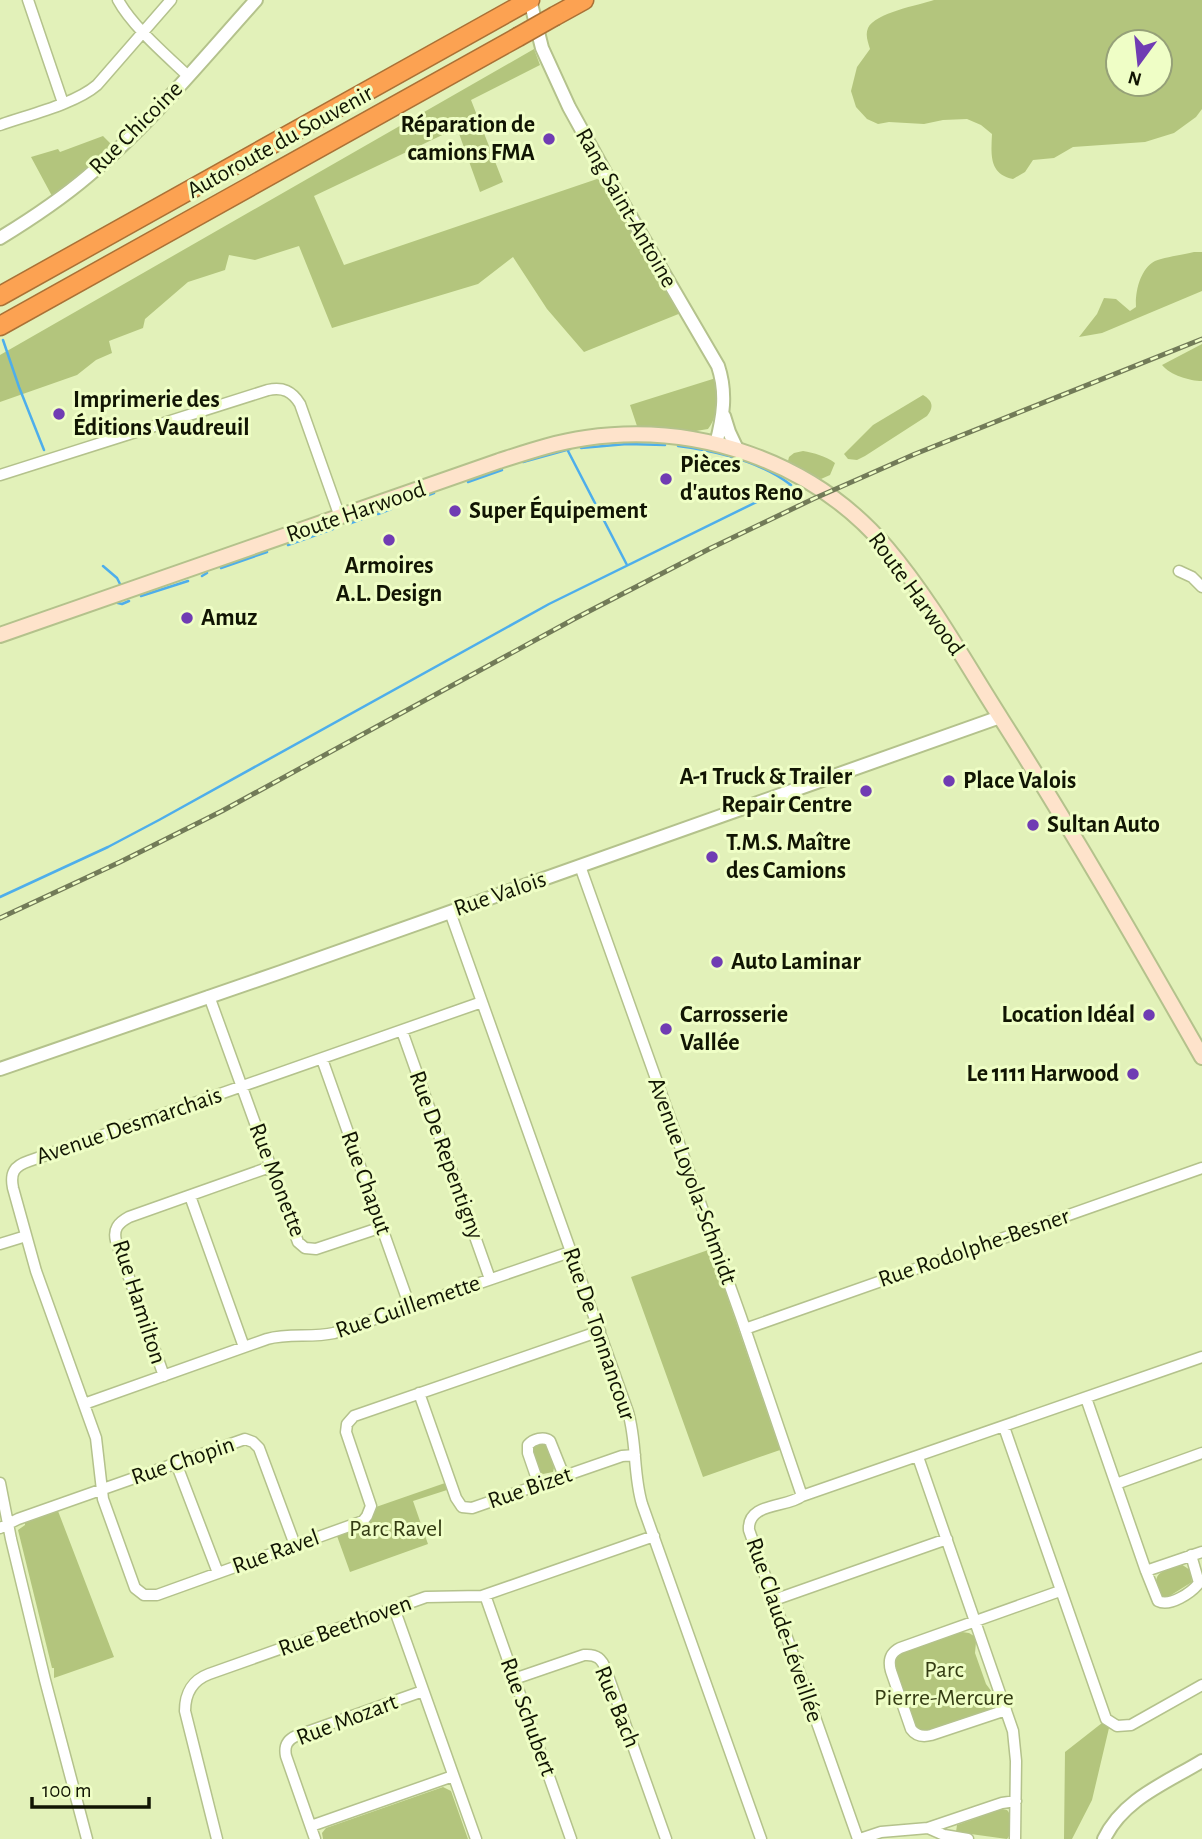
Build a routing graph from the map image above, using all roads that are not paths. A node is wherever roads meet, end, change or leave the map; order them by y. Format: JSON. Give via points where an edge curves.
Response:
{"nodes":[{"id":1,"x":28,"y":0,"type":"edge"},
{"id":2,"x":118,"y":0,"type":"edge"},
{"id":3,"x":171,"y":0,"type":"edge"},
{"id":4,"x":256,"y":0,"type":"edge"},
{"id":5,"x":530,"y":0,"type":"edge"},
{"id":6,"x":584,"y":0,"type":"edge"},
{"id":7,"x":144,"y":32,"type":"junction"},
{"id":8,"x":188,"y":76,"type":"junction"},
{"id":9,"x":63,"y":103,"type":"junction"},
{"id":10,"x":0,"y":125,"type":"edge"},
{"id":11,"x":0,"y":238,"type":"edge"},
{"id":12,"x":0,"y":296,"type":"edge"},
{"id":13,"x":0,"y":326,"type":"edge"},
{"id":14,"x":723,"y":412,"type":"junction"},
{"id":15,"x":716,"y":443,"type":"junction"},
{"id":16,"x":737,"y":449,"type":"junction"},
{"id":17,"x":0,"y":475,"type":"edge"},
{"id":18,"x":340,"y":517,"type":"junction"},
{"id":19,"x":1179,"y":571,"type":"dead end"},
{"id":20,"x":1202,"y":587,"type":"edge"},
{"id":21,"x":0,"y":635,"type":"edge"},
{"id":22,"x":1000,"y":717,"type":"junction"},
{"id":23,"x":580,"y":866,"type":"junction"},
{"id":24,"x":450,"y":912,"type":"junction"},
{"id":25,"x":209,"y":996,"type":"junction"},
{"id":26,"x":482,"y":1002,"type":"junction"},
{"id":27,"x":402,"y":1031,"type":"junction"},
{"id":28,"x":1202,"y":1057,"type":"edge"},
{"id":29,"x":322,"y":1059,"type":"junction"},
{"id":30,"x":0,"y":1069,"type":"edge"},
{"id":31,"x":241,"y":1086,"type":"junction"},
{"id":32,"x":270,"y":1167,"type":"junction"},
{"id":33,"x":1202,"y":1168,"type":"edge"},
{"id":34,"x":190,"y":1196,"type":"junction"},
{"id":35,"x":382,"y":1227,"type":"junction"},
{"id":36,"x":26,"y":1236,"type":"junction"},
{"id":37,"x":0,"y":1244,"type":"edge"},
{"id":38,"x":570,"y":1252,"type":"junction"},
{"id":39,"x":490,"y":1279,"type":"junction"},
{"id":40,"x":410,"y":1307,"type":"junction"},
{"id":41,"x":745,"y":1328,"type":"junction"},
{"id":42,"x":600,"y":1331,"type":"junction"},
{"id":43,"x":244,"y":1347,"type":"junction"},
{"id":44,"x":1202,"y":1357,"type":"edge"},
{"id":45,"x":164,"y":1376,"type":"junction"},
{"id":46,"x":419,"y":1392,"type":"junction"},
{"id":47,"x":1086,"y":1398,"type":"junction"},
{"id":48,"x":84,"y":1404,"type":"junction"},
{"id":49,"x":1004,"y":1427,"type":"junction"},
{"id":50,"x":1202,"y":1454,"type":"edge"},
{"id":51,"x":635,"y":1455,"type":"junction"},
{"id":52,"x":918,"y":1457,"type":"junction"},
{"id":53,"x":176,"y":1463,"type":"junction"},
{"id":54,"x":564,"y":1476,"type":"junction"},
{"id":55,"x":0,"y":1483,"type":"edge"},
{"id":56,"x":1116,"y":1484,"type":"junction"},
{"id":57,"x":539,"y":1485,"type":"junction"},
{"id":58,"x":102,"y":1489,"type":"junction"},
{"id":59,"x":803,"y":1496,"type":"junction"},
{"id":60,"x":4,"y":1526,"type":"edge"},
{"id":61,"x":653,"y":1536,"type":"junction"},
{"id":62,"x":947,"y":1539,"type":"junction"},
{"id":63,"x":295,"y":1545,"type":"junction"},
{"id":64,"x":1202,"y":1552,"type":"edge"},
{"id":65,"x":1191,"y":1555,"type":"junction"},
{"id":66,"x":1146,"y":1571,"type":"junction"},
{"id":67,"x":218,"y":1573,"type":"junction"},
{"id":68,"x":1060,"y":1591,"type":"junction"},
{"id":69,"x":485,"y":1595,"type":"junction"},
{"id":70,"x":774,"y":1600,"type":"junction"},
{"id":71,"x":394,"y":1608,"type":"junction"},
{"id":72,"x":975,"y":1622,"type":"junction"},
{"id":73,"x":514,"y":1679,"type":"junction"},
{"id":74,"x":1202,"y":1685,"type":"edge"},
{"id":75,"x":423,"y":1691,"type":"junction"},
{"id":76,"x":1006,"y":1710,"type":"junction"},
{"id":77,"x":1202,"y":1761,"type":"edge"},
{"id":78,"x":453,"y":1776,"type":"junction"},
{"id":79,"x":1016,"y":1801,"type":"junction"},
{"id":80,"x":311,"y":1826,"type":"junction"},
{"id":81,"x":928,"y":1828,"type":"junction"},
{"id":82,"x":87,"y":1839,"type":"edge"},
{"id":83,"x":217,"y":1839,"type":"edge"},
{"id":84,"x":315,"y":1839,"type":"edge"},
{"id":85,"x":476,"y":1839,"type":"edge"},
{"id":86,"x":571,"y":1839,"type":"edge"},
{"id":87,"x":666,"y":1839,"type":"edge"},
{"id":88,"x":761,"y":1839,"type":"edge"},
{"id":89,"x":859,"y":1839,"type":"edge"},
{"id":90,"x":968,"y":1839,"type":"edge"},
{"id":91,"x":1015,"y":1839,"type":"edge"},
{"id":92,"x":1104,"y":1839,"type":"edge"}],
"edges":[{"from":1,"to":9,"type":"street"},
{"from":2,"to":7,"type":"street"},
{"from":3,"to":7,"type":"street"},
{"from":4,"to":8,"type":"street","name":"Rue Chicoine"},
{"from":5,"to":12,"type":"highway","name":"Autoroute du Souvenir"},
{"from":5,"to":14,"type":"street","name":"Rang Saint-Antoine","via":[[542,48],[569,107],[714,358],[722,381]]},
{"from":6,"to":13,"type":"highway","name":"Autoroute du Souvenir","bridge":true},
{"from":7,"to":8,"type":"street"},
{"from":7,"to":9,"type":"street","via":[[92,89]]},
{"from":8,"to":11,"type":"street","name":"Rue Chicoine","via":[[86,178]]},
{"from":9,"to":10,"type":"street"},
{"from":14,"to":15,"type":"street","name":"Rang Saint-Antoine"},
{"from":14,"to":16,"type":"street","name":"Rang Saint-Antoine"},
{"from":15,"to":16,"type":"main road","name":"Route Harwood"},
{"from":15,"to":18,"type":"main road","name":"Route Harwood","via":[[642,435],[575,440],[499,461]]},
{"from":16,"to":22,"type":"main road","name":"Route Harwood","via":[[815,486],[878,538],[920,592]]},
{"from":17,"to":18,"type":"street","via":[[280,389],[292,393],[300,404]]},
{"from":18,"to":21,"type":"main road","name":"Route Harwood"},
{"from":19,"to":20,"type":"street"},
{"from":22,"to":23,"type":"street","name":"Rue Valois"},
{"from":22,"to":28,"type":"main road","name":"Route Harwood"},
{"from":23,"to":24,"type":"street","name":"Rue Valois"},
{"from":23,"to":41,"type":"street","name":"Avenue Loyola-Schmidt"},
{"from":24,"to":25,"type":"street","name":"Rue Valois"},
{"from":24,"to":26,"type":"street","name":"Rue De Tonnancour"},
{"from":25,"to":30,"type":"street","name":"Rue Valois"},
{"from":25,"to":31,"type":"street","name":"Rue Monette"},
{"from":26,"to":27,"type":"street","name":"Avenue Desmarchais"},
{"from":26,"to":38,"type":"street","name":"Rue De Tonnancour"},
{"from":27,"to":29,"type":"street","name":"Avenue Desmarchais"},
{"from":27,"to":39,"type":"street","name":"Rue De Repentigny"},
{"from":29,"to":31,"type":"street","name":"Avenue Desmarchais"},
{"from":29,"to":35,"type":"street","name":"Rue Chaput"},
{"from":31,"to":32,"type":"street","name":"Rue Monette"},
{"from":31,"to":36,"type":"street","name":"Avenue Desmarchais","via":[[17,1166],[12,1179]]},
{"from":32,"to":34,"type":"street","name":"Rue Hamilton"},
{"from":32,"to":35,"type":"street","name":"Rue Monette","via":[[296,1238],[305,1248],[320,1248]]},
{"from":33,"to":41,"type":"street","name":"Rue Rodolphe-Besner"},
{"from":34,"to":43,"type":"street"},
{"from":34,"to":45,"type":"street","name":"Rue Hamilton","via":[[129,1217],[115,1231]]},
{"from":35,"to":40,"type":"street","name":"Rue Chaput"},
{"from":36,"to":37,"type":"street"},
{"from":36,"to":48,"type":"street","name":"Avenue Desmarchais"},
{"from":38,"to":39,"type":"street","name":"Rue Guillemette"},
{"from":38,"to":42,"type":"street","name":"Rue De Tonnancour"},
{"from":39,"to":40,"type":"street","name":"Rue Guillemette"},
{"from":40,"to":43,"type":"street","name":"Rue Guillemette","via":[[334,1333],[280,1336]]},
{"from":41,"to":59,"type":"street","name":"Avenue Loyola-Schmidt"},
{"from":42,"to":46,"type":"street","name":"Rue Ravel"},
{"from":42,"to":51,"type":"street","name":"Rue De Tonnancour","via":[[629,1416]]},
{"from":43,"to":45,"type":"street","name":"Rue Guillemette"},
{"from":44,"to":47,"type":"street","name":"Rue Claude-Léveillée"},
{"from":45,"to":48,"type":"street","name":"Rue Guillemette"},
{"from":46,"to":57,"type":"street","name":"Rue Bizet","via":[[462,1507]]},
{"from":46,"to":63,"type":"street","name":"Rue Ravel","via":[[358,1414],[347,1424],[370,1503],[365,1519]]},
{"from":47,"to":49,"type":"street","name":"Rue Claude-Léveillée"},
{"from":47,"to":56,"type":"street"},
{"from":48,"to":58,"type":"street","name":"Avenue Desmarchais","via":[[98,1446]]},
{"from":49,"to":52,"type":"street","name":"Rue Claude-Léveillée"},
{"from":49,"to":68,"type":"street"},
{"from":50,"to":56,"type":"street"},
{"from":51,"to":54,"type":"street","name":"Rue Bizet"},
{"from":51,"to":61,"type":"street","name":"Rue De Tonnancour","via":[[639,1494]]},
{"from":52,"to":59,"type":"street","name":"Rue Claude-Léveillée"},
{"from":52,"to":62,"type":"street"},
{"from":53,"to":58,"type":"street","name":"Rue Chopin"},
{"from":53,"to":63,"type":"street","name":"Rue Chopin","via":[[239,1439],[253,1441]]},
{"from":53,"to":67,"type":"street"},
{"from":54,"to":57,"type":"street","name":"Rue Bizet"},
{"from":54,"to":57,"type":"street","via":[[550,1441],[533,1441],[528,1453]]},
{"from":55,"to":60,"type":"street"},
{"from":56,"to":66,"type":"street"},
{"from":58,"to":60,"type":"street","name":"Rue Chopin"},
{"from":58,"to":67,"type":"street","name":"Rue Ravel","via":[[139,1593],[153,1596]]},
{"from":59,"to":70,"type":"street","name":"Rue Claude-Léveillée","via":[[754,1514],[748,1525]]},
{"from":60,"to":82,"type":"street"},
{"from":61,"to":69,"type":"street","name":"Rue Beethoven"},
{"from":61,"to":88,"type":"street","name":"Rue De Tonnancour"},
{"from":62,"to":70,"type":"street"},
{"from":62,"to":72,"type":"street"},
{"from":63,"to":67,"type":"street","name":"Rue Ravel"},
{"from":64,"to":65,"type":"street"},
{"from":65,"to":66,"type":"street"},
{"from":65,"to":66,"type":"street","via":[[1199,1583],[1169,1603],[1158,1601]]},
{"from":68,"to":72,"type":"street"},
{"from":68,"to":74,"type":"street","via":[[1110,1723],[1131,1726]]},
{"from":69,"to":71,"type":"street","name":"Rue Beethoven","via":[[431,1596]]},
{"from":69,"to":73,"type":"street","name":"Rue Schubert"},
{"from":70,"to":89,"type":"street","name":"Rue Claude-Léveillée"},
{"from":71,"to":75,"type":"street","name":"Rue Mozart"},
{"from":71,"to":83,"type":"street","name":"Rue Beethoven","via":[[209,1674],[191,1687],[185,1711]]},
{"from":72,"to":76,"type":"street"},
{"from":72,"to":76,"type":"street","via":[[892,1654],[890,1666],[908,1719],[914,1732],[927,1736]]},
{"from":73,"to":86,"type":"street","name":"Rue Schubert"},
{"from":73,"to":87,"type":"street","name":"Rue Bach","via":[[584,1656],[600,1659]]},
{"from":75,"to":78,"type":"street","name":"Rue Mozart"},
{"from":75,"to":80,"type":"street","name":"Rue Mozart","via":[[290,1740],[285,1753]]},
{"from":76,"to":79,"type":"street","via":[[1016,1753]]},
{"from":77,"to":92,"type":"street","via":[[1135,1800],[1115,1819]]},
{"from":78,"to":80,"type":"street"},
{"from":78,"to":85,"type":"street","name":"Rue Mozart"},
{"from":79,"to":81,"type":"street"},
{"from":79,"to":91,"type":"street"},
{"from":80,"to":84,"type":"street","name":"Rue Mozart"},
{"from":81,"to":89,"type":"street"},
{"from":81,"to":90,"type":"street"}]}
